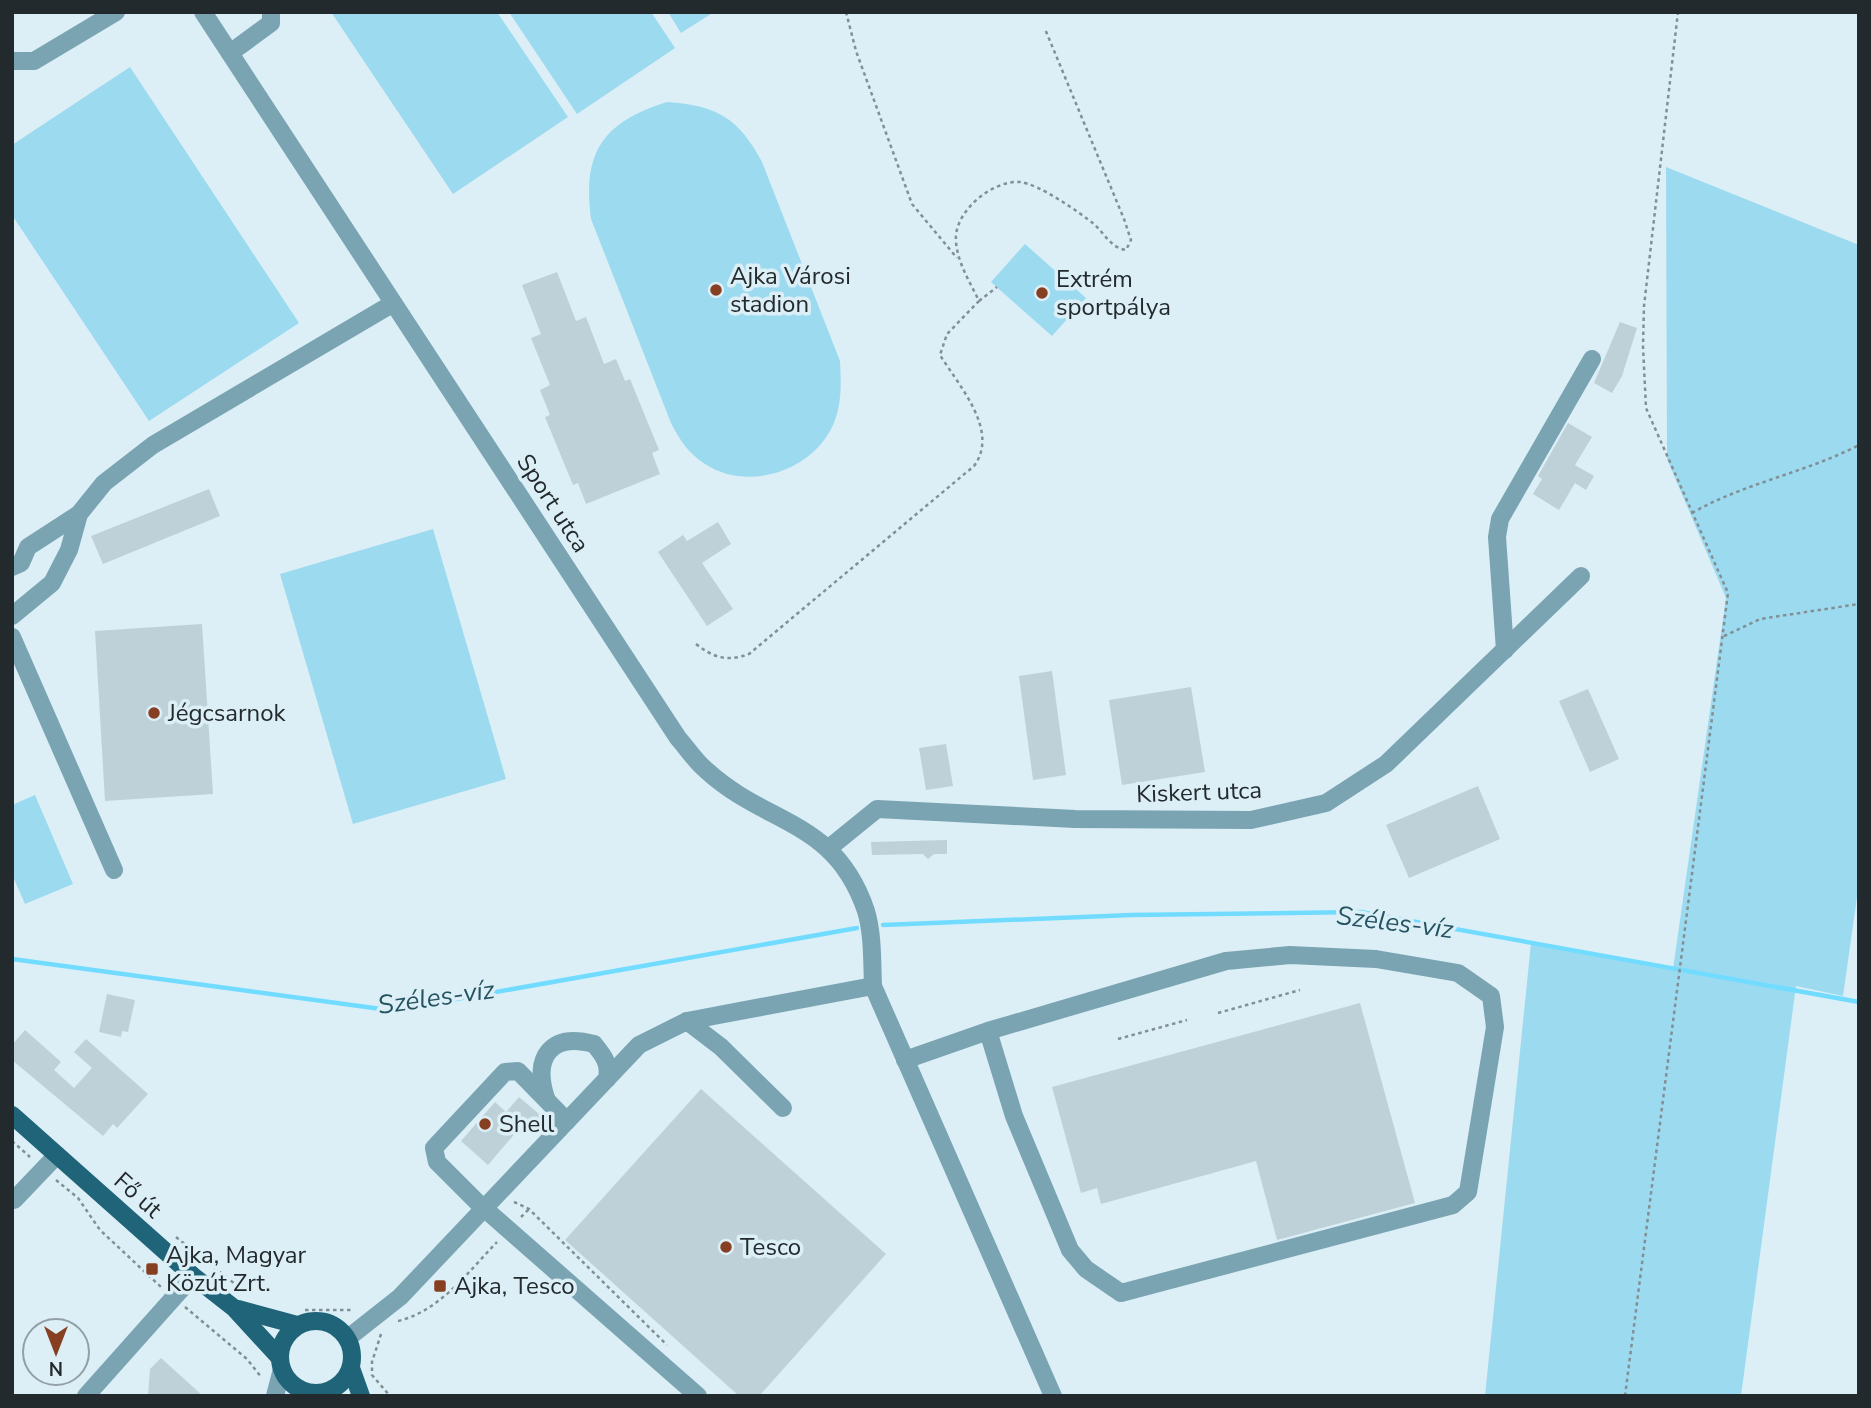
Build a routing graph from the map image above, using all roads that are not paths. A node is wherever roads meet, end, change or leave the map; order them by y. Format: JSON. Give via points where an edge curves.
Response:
{"nodes":[{"id":1,"x":116,"y":12,"type":"edge"},
{"id":2,"x":203,"y":12,"type":"edge"},
{"id":3,"x":271,"y":12,"type":"edge"},
{"id":4,"x":230,"y":53,"type":"junction"},
{"id":5,"x":12,"y":61,"type":"edge"},
{"id":6,"x":392,"y":304,"type":"junction"},
{"id":7,"x":1592,"y":359,"type":"dead end"},
{"id":8,"x":79,"y":514,"type":"junction"},
{"id":9,"x":12,"y":567,"type":"edge"},
{"id":10,"x":1581,"y":576,"type":"dead end"},
{"id":11,"x":12,"y":616,"type":"edge"},
{"id":12,"x":12,"y":637,"type":"edge"},
{"id":13,"x":1505,"y":650,"type":"junction"},
{"id":14,"x":829,"y":848,"type":"junction"},
{"id":15,"x":114,"y":870,"type":"dead end"},
{"id":16,"x":873,"y":986,"type":"junction"},
{"id":17,"x":687,"y":1021,"type":"junction"},
{"id":18,"x":988,"y":1031,"type":"junction"},
{"id":19,"x":905,"y":1060,"type":"junction"},
{"id":20,"x":607,"y":1079,"type":"junction"},
{"id":21,"x":546,"y":1098,"type":"junction"},
{"id":22,"x":783,"y":1108,"type":"dead end"},
{"id":23,"x":12,"y":1115,"type":"edge"},
{"id":24,"x":567,"y":1121,"type":"junction"},
{"id":25,"x":57,"y":1155,"type":"junction"},
{"id":26,"x":14,"y":1200,"type":"dead end"},
{"id":27,"x":484,"y":1208,"type":"junction"},
{"id":28,"x":193,"y":1276,"type":"junction"},
{"id":29,"x":234,"y":1308,"type":"junction"},
{"id":30,"x":297,"y":1325,"type":"junction"},
{"id":31,"x":348,"y":1338,"type":"junction"},
{"id":32,"x":281,"y":1364,"type":"junction"},
{"id":33,"x":351,"y":1368,"type":"junction"},
{"id":34,"x":269,"y":1392,"type":"edge"},
{"id":35,"x":315,"y":1394,"type":"edge"},
{"id":36,"x":86,"y":1396,"type":"edge"},
{"id":37,"x":361,"y":1396,"type":"edge"},
{"id":38,"x":698,"y":1396,"type":"edge"},
{"id":39,"x":1054,"y":1396,"type":"edge"}],
"edges":[{"from":1,"to":5,"type":"street","via":[[34,61]]},
{"from":2,"to":4,"type":"street","name":"Sport utca"},
{"from":3,"to":4,"type":"street","via":[[271,23]]},
{"from":4,"to":6,"type":"street","name":"Sport utca"},
{"from":6,"to":8,"type":"street","via":[[153,445],[104,483]]},
{"from":6,"to":14,"type":"street","name":"Sport utca","via":[[678,738],[706,771]]},
{"from":7,"to":13,"type":"street","via":[[1500,519],[1497,537]]},
{"from":8,"to":9,"type":"street","via":[[28,547],[21,563]]},
{"from":8,"to":11,"type":"street","via":[[69,550],[52,583]]},
{"from":10,"to":13,"type":"street","name":"Kiskert utca"},
{"from":12,"to":15,"type":"street"},
{"from":13,"to":14,"type":"street","name":"Kiskert utca","via":[[1386,764],[1326,803],[1251,820],[1075,819],[877,808]]},
{"from":14,"to":16,"type":"street","name":"Sport utca","via":[[851,876],[867,914]]},
{"from":16,"to":17,"type":"street"},
{"from":16,"to":19,"type":"street","name":"Sport utca"},
{"from":17,"to":20,"type":"street","via":[[639,1045]]},
{"from":17,"to":22,"type":"street","via":[[721,1046]]},
{"from":18,"to":18,"type":"street","via":[[1014,1116],[1070,1250],[1086,1269],[1121,1293],[1453,1205],[1468,1192],[1495,1027],[1491,996],[1458,973],[1376,959],[1290,955],[1226,961]]},
{"from":18,"to":19,"type":"street"},
{"from":19,"to":39,"type":"street","name":"Sport utca"},
{"from":20,"to":21,"type":"street","via":[[605,1057],[594,1044],[567,1039],[552,1046],[543,1058],[540,1072]]},
{"from":20,"to":24,"type":"street"},
{"from":21,"to":24,"type":"street"},
{"from":21,"to":27,"type":"street","via":[[518,1071],[505,1072],[433,1148],[437,1162]]},
{"from":23,"to":25,"type":"main road","name":"Fő út"},
{"from":24,"to":27,"type":"street"},
{"from":25,"to":26,"type":"street"},
{"from":25,"to":28,"type":"main road","name":"Fő út"},
{"from":27,"to":31,"type":"street","via":[[400,1297]]},
{"from":27,"to":38,"type":"street"},
{"from":28,"to":29,"type":"main road","name":"Fő út"},
{"from":28,"to":36,"type":"street"},
{"from":29,"to":30,"type":"main road","name":"Fő út"},
{"from":29,"to":32,"type":"main road","name":"Fő út"},
{"from":30,"to":31,"type":"main road","via":[[322,1321]]},
{"from":30,"to":32,"type":"main road","via":[[284,1339]]},
{"from":31,"to":33,"type":"main road"},
{"from":32,"to":34,"type":"street"},
{"from":32,"to":35,"type":"main road","via":[[296,1388]]},
{"from":33,"to":35,"type":"main road","via":[[342,1382]]},
{"from":33,"to":37,"type":"main road"}]}
